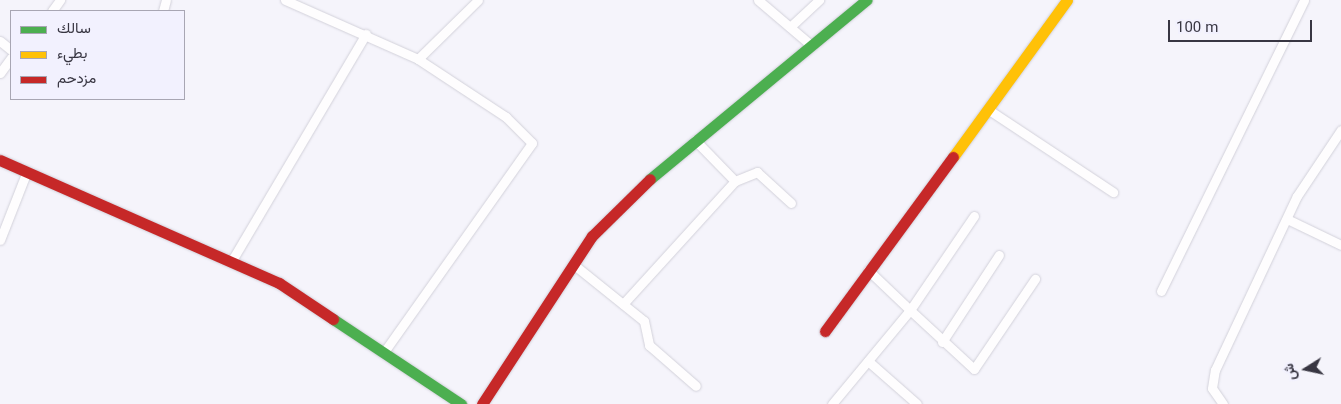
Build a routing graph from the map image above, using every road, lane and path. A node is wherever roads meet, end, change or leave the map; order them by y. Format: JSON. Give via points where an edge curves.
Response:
{"nodes":[{"id":1,"x":285,"y":0,"type":"edge"},
{"id":2,"x":478,"y":0,"type":"edge"},
{"id":3,"x":758,"y":0,"type":"edge"},
{"id":4,"x":819,"y":0,"type":"edge"},
{"id":5,"x":866,"y":0,"type":"edge"},
{"id":6,"x":1067,"y":0,"type":"edge"},
{"id":7,"x":1304,"y":0,"type":"edge"},
{"id":8,"x":790,"y":27,"type":"junction"},
{"id":9,"x":366,"y":34,"type":"junction"},
{"id":10,"x":0,"y":41,"type":"edge"},
{"id":11,"x":812,"y":46,"type":"junction"},
{"id":12,"x":10,"y":49,"type":"edge"},
{"id":13,"x":418,"y":58,"type":"junction"},
{"id":14,"x":10,"y":59,"type":"edge"},
{"id":15,"x":0,"y":73,"type":"edge"},
{"id":16,"x":989,"y":110,"type":"junction"},
{"id":17,"x":1341,"y":130,"type":"edge"},
{"id":18,"x":695,"y":140,"type":"junction"},
{"id":19,"x":0,"y":160,"type":"edge"},
{"id":20,"x":27,"y":172,"type":"junction"},
{"id":21,"x":735,"y":181,"type":"junction"},
{"id":22,"x":1113,"y":192,"type":"dead end"},
{"id":23,"x":791,"y":203,"type":"dead end"},
{"id":24,"x":974,"y":216,"type":"dead end"},
{"id":25,"x":1287,"y":219,"type":"junction"},
{"id":26,"x":0,"y":240,"type":"edge"},
{"id":27,"x":1341,"y":245,"type":"edge"},
{"id":28,"x":999,"y":255,"type":"dead end"},
{"id":29,"x":232,"y":262,"type":"junction"},
{"id":30,"x":573,"y":264,"type":"junction"},
{"id":31,"x":868,"y":270,"type":"junction"},
{"id":32,"x":1035,"y":280,"type":"dead end"},
{"id":33,"x":1161,"y":291,"type":"dead end"},
{"id":34,"x":623,"y":304,"type":"junction"},
{"id":35,"x":910,"y":310,"type":"junction"},
{"id":36,"x":825,"y":331,"type":"dead end"},
{"id":37,"x":942,"y":342,"type":"junction"},
{"id":38,"x":384,"y":352,"type":"junction"},
{"id":39,"x":868,"y":361,"type":"junction"},
{"id":40,"x":696,"y":386,"type":"dead end"},
{"id":41,"x":461,"y":404,"type":"edge"},
{"id":42,"x":482,"y":404,"type":"edge"},
{"id":43,"x":832,"y":404,"type":"edge"},
{"id":44,"x":917,"y":404,"type":"edge"},
{"id":45,"x":1223,"y":404,"type":"edge"}],
"edges":[{"from":1,"to":9,"type":"street"},
{"from":2,"to":13,"type":"street"},
{"from":3,"to":8,"type":"street"},
{"from":4,"to":8,"type":"street"},
{"from":5,"to":11,"type":"street"},
{"from":6,"to":16,"type":"street"},
{"from":7,"to":33,"type":"street"},
{"from":8,"to":11,"type":"street"},
{"from":9,"to":13,"type":"street"},
{"from":9,"to":29,"type":"street"},
{"from":10,"to":12,"type":"street"},
{"from":11,"to":18,"type":"street"},
{"from":13,"to":38,"type":"street","via":[[527,134],[531,150]]},
{"from":14,"to":15,"type":"street"},
{"from":16,"to":22,"type":"street"},
{"from":16,"to":31,"type":"street"},
{"from":17,"to":25,"type":"street"},
{"from":18,"to":21,"type":"street"},
{"from":18,"to":30,"type":"street","via":[[592,236]]},
{"from":19,"to":20,"type":"street"},
{"from":20,"to":26,"type":"street"},
{"from":20,"to":29,"type":"street"},
{"from":21,"to":23,"type":"street","via":[[757,172]]},
{"from":21,"to":34,"type":"street"},
{"from":24,"to":35,"type":"street"},
{"from":25,"to":27,"type":"street"},
{"from":25,"to":45,"type":"street","via":[[1215,370],[1212,388]]},
{"from":28,"to":37,"type":"street"},
{"from":29,"to":38,"type":"street","via":[[312,302]]},
{"from":30,"to":34,"type":"street"},
{"from":30,"to":42,"type":"street"},
{"from":31,"to":35,"type":"street"},
{"from":31,"to":36,"type":"street"},
{"from":32,"to":37,"type":"street","via":[[977,368]]},
{"from":34,"to":40,"type":"street","via":[[644,320],[652,348]]},
{"from":35,"to":37,"type":"street"},
{"from":35,"to":39,"type":"street"},
{"from":38,"to":41,"type":"street"},
{"from":39,"to":43,"type":"street"},
{"from":39,"to":44,"type":"street"}]}
